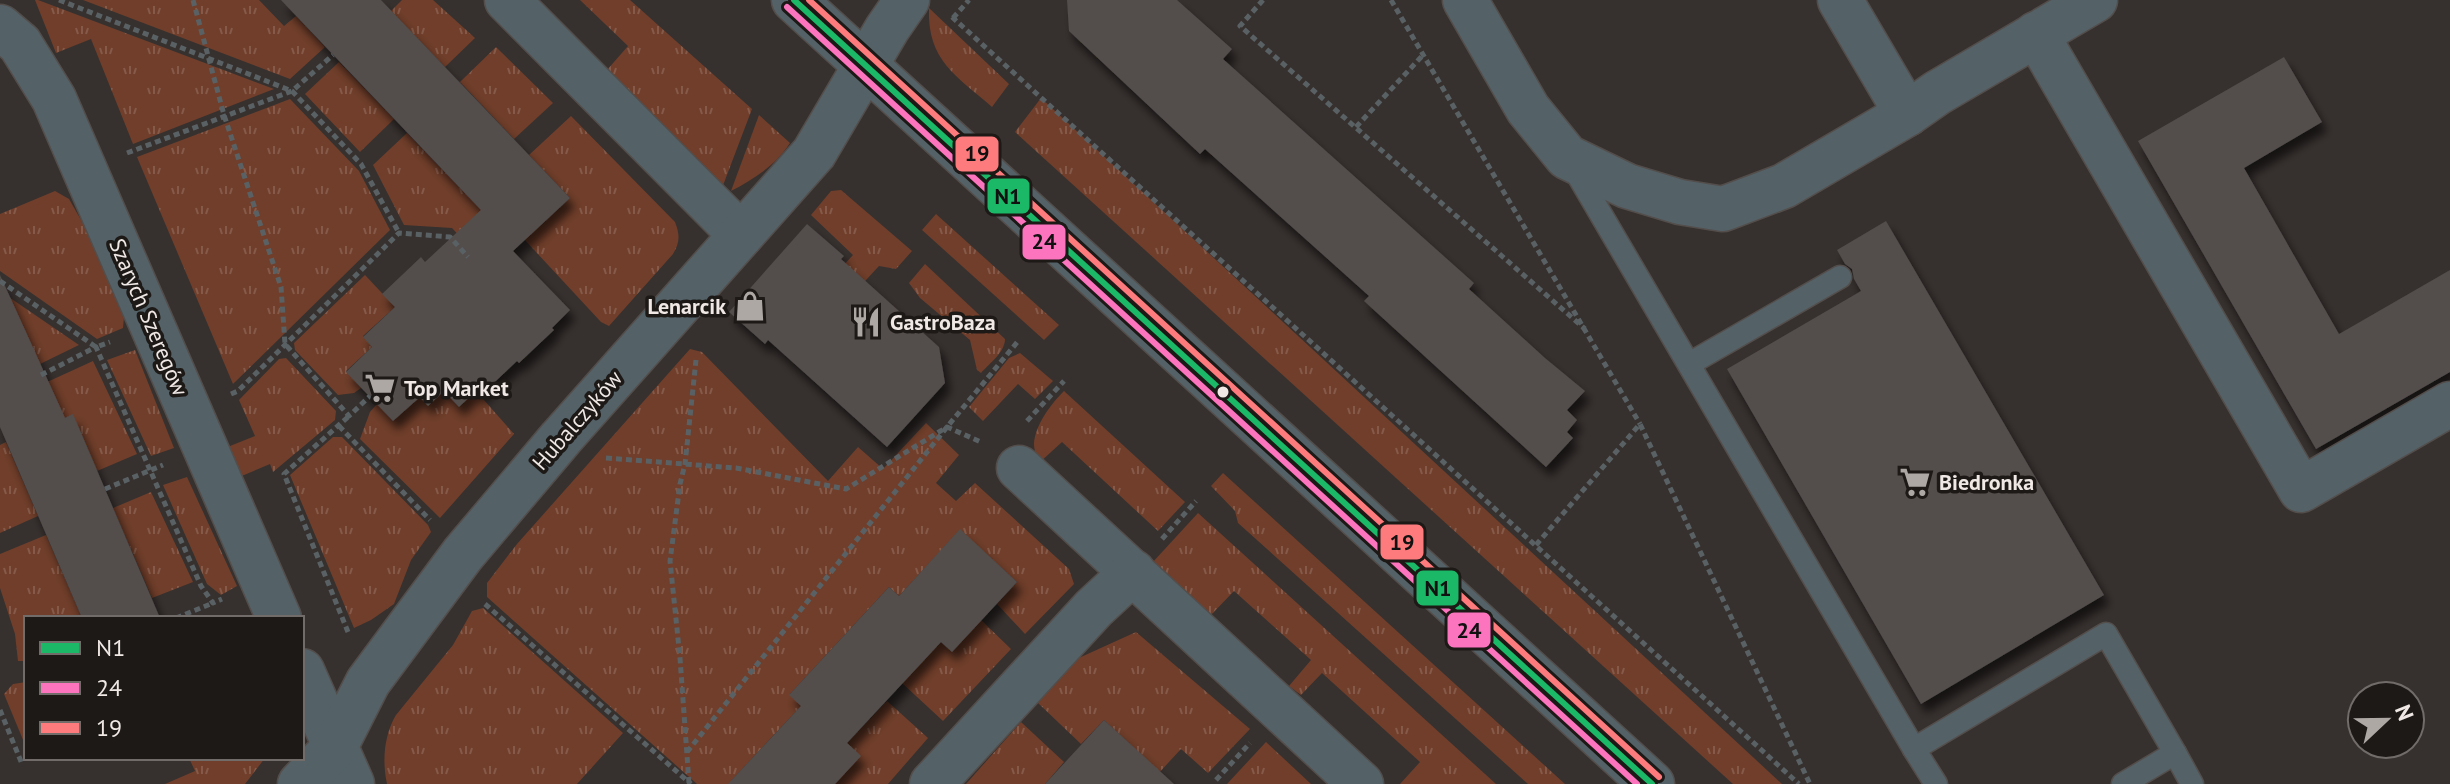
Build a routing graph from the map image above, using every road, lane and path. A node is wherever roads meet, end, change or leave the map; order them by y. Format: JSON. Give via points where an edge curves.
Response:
{"nodes":[{"id":1,"x":59,"y":0,"type":"edge"},
{"id":2,"x":193,"y":0,"type":"edge"},
{"id":3,"x":507,"y":0,"type":"edge"},
{"id":4,"x":794,"y":0,"type":"edge"},
{"id":5,"x":969,"y":0,"type":"edge"},
{"id":6,"x":1263,"y":0,"type":"edge"},
{"id":7,"x":1391,"y":0,"type":"edge"},
{"id":8,"x":1465,"y":0,"type":"edge"},
{"id":9,"x":1840,"y":0,"type":"edge"},
{"id":10,"x":2095,"y":0,"type":"edge"},
{"id":11,"x":925,"y":4,"type":"edge"},
{"id":12,"x":953,"y":18,"type":"junction"},
{"id":13,"x":0,"y":27,"type":"edge"},
{"id":14,"x":2036,"y":34,"type":"junction"},
{"id":15,"x":333,"y":55,"type":"dead end"},
{"id":16,"x":1423,"y":55,"type":"junction"},
{"id":17,"x":208,"y":57,"type":"junction"},
{"id":18,"x":866,"y":66,"type":"junction"},
{"id":19,"x":292,"y":91,"type":"junction"},
{"id":20,"x":1907,"y":114,"type":"junction"},
{"id":21,"x":224,"y":115,"type":"junction"},
{"id":22,"x":1356,"y":127,"type":"junction"},
{"id":23,"x":1567,"y":157,"type":"junction"},
{"id":24,"x":85,"y":170,"type":"junction"},
{"id":25,"x":399,"y":233,"type":"junction"},
{"id":26,"x":741,"y":235,"type":"junction"},
{"id":27,"x":468,"y":257,"type":"dead end"},
{"id":28,"x":1840,"y":277,"type":"dead end"},
{"id":29,"x":0,"y":281,"type":"edge"},
{"id":30,"x":682,"y":302,"type":"junction"},
{"id":31,"x":152,"y":326,"type":"junction"},
{"id":32,"x":1585,"y":329,"type":"junction"},
{"id":33,"x":1019,"y":340,"type":"dead end"},
{"id":34,"x":285,"y":344,"type":"junction"},
{"id":35,"x":96,"y":347,"type":"junction"},
{"id":36,"x":1689,"y":364,"type":"junction"},
{"id":37,"x":41,"y":375,"type":"dead end"},
{"id":38,"x":370,"y":396,"type":"dead end"},
{"id":39,"x":2450,"y":404,"type":"edge"},
{"id":40,"x":349,"y":416,"type":"junction"},
{"id":41,"x":1640,"y":424,"type":"junction"},
{"id":42,"x":339,"y":426,"type":"junction"},
{"id":43,"x":947,"y":427,"type":"junction"},
{"id":44,"x":198,"y":430,"type":"junction"},
{"id":45,"x":548,"y":453,"type":"junction"},
{"id":46,"x":1003,"y":456,"type":"joint"},
{"id":47,"x":685,"y":464,"type":"junction"},
{"id":48,"x":150,"y":470,"type":"junction"},
{"id":49,"x":105,"y":489,"type":"dead end"},
{"id":50,"x":1536,"y":545,"type":"junction"},
{"id":51,"x":463,"y":554,"type":"junction"},
{"id":52,"x":1133,"y":572,"type":"junction"},
{"id":53,"x":272,"y":601,"type":"edge"},
{"id":54,"x":213,"y":603,"type":"junction"},
{"id":55,"x":181,"y":616,"type":"edge"},
{"id":56,"x":304,"y":675,"type":"edge"},
{"id":57,"x":368,"y":682,"type":"junction"},
{"id":58,"x":0,"y":710,"type":"edge"},
{"id":59,"x":1914,"y":749,"type":"junction"},
{"id":60,"x":687,"y":752,"type":"junction"},
{"id":61,"x":2175,"y":753,"type":"junction"},
{"id":62,"x":22,"y":764,"type":"dead end"},
{"id":63,"x":344,"y":765,"type":"edge"},
{"id":64,"x":690,"y":783,"type":"edge"},
{"id":65,"x":300,"y":784,"type":"edge"},
{"id":66,"x":932,"y":784,"type":"edge"},
{"id":67,"x":1361,"y":784,"type":"edge"},
{"id":68,"x":1652,"y":784,"type":"edge"},
{"id":69,"x":1799,"y":784,"type":"edge"},
{"id":70,"x":1810,"y":784,"type":"edge"},
{"id":71,"x":1936,"y":784,"type":"edge"},
{"id":72,"x":2123,"y":784,"type":"edge"},
{"id":73,"x":2192,"y":784,"type":"edge"}],
"edges":[{"from":1,"to":17,"type":"path"},
{"from":2,"to":17,"type":"path"},
{"from":3,"to":26,"type":"street"},
{"from":4,"to":18,"type":"street"},
{"from":5,"to":12,"type":"path"},
{"from":6,"to":22,"type":"path","via":[[1240,26]]},
{"from":7,"to":16,"type":"path"},
{"from":8,"to":23,"type":"street","via":[[1528,109]]},
{"from":9,"to":20,"type":"street"},
{"from":10,"to":14,"type":"street"},
{"from":11,"to":12,"type":"path"},
{"from":11,"to":18,"type":"street","name":"Hubalczyków","via":[[895,16]]},
{"from":12,"to":50,"type":"path"},
{"from":13,"to":24,"type":"street","name":"Szarych Szeregów","via":[[20,44],[54,99]]},
{"from":14,"to":20,"type":"street"},
{"from":14,"to":39,"type":"street","via":[[2301,490]]},
{"from":15,"to":19,"type":"path"},
{"from":16,"to":22,"type":"path"},
{"from":16,"to":32,"type":"path"},
{"from":17,"to":19,"type":"path"},
{"from":17,"to":21,"type":"path"},
{"from":18,"to":26,"type":"street","name":"Hubalczyków","via":[[814,153]]},
{"from":18,"to":68,"type":"street"},
{"from":19,"to":21,"type":"path"},
{"from":19,"to":25,"type":"path","via":[[361,164]]},
{"from":20,"to":23,"type":"street","via":[[1784,186],[1723,209],[1627,186]]},
{"from":21,"to":24,"type":"path"},
{"from":21,"to":34,"type":"path","via":[[281,287]]},
{"from":22,"to":32,"type":"path"},
{"from":23,"to":36,"type":"lane"},
{"from":24,"to":31,"type":"street","name":"Szarych Szeregów"},
{"from":25,"to":27,"type":"path","via":[[450,237]]},
{"from":25,"to":34,"type":"path"},
{"from":26,"to":30,"type":"street","name":"Hubalczyków"},
{"from":28,"to":36,"type":"lane"},
{"from":29,"to":35,"type":"path"},
{"from":30,"to":45,"type":"street","name":"Hubalczyków"},
{"from":30,"to":47,"type":"path","via":[[697,353]]},
{"from":31,"to":35,"type":"path"},
{"from":31,"to":44,"type":"street","name":"Szarych Szeregów"},
{"from":32,"to":41,"type":"path"},
{"from":33,"to":43,"type":"path"},
{"from":34,"to":40,"type":"path"},
{"from":34,"to":44,"type":"path"},
{"from":35,"to":37,"type":"path"},
{"from":35,"to":48,"type":"path"},
{"from":36,"to":59,"type":"lane"},
{"from":38,"to":40,"type":"path"},
{"from":40,"to":42,"type":"path"},
{"from":41,"to":50,"type":"path"},
{"from":41,"to":70,"type":"path"},
{"from":42,"to":51,"type":"path"},
{"from":42,"to":57,"type":"path","via":[[284,474]]},
{"from":43,"to":46,"type":"path"},
{"from":43,"to":47,"type":"path","via":[[846,489]]},
{"from":43,"to":60,"type":"path"},
{"from":44,"to":48,"type":"path"},
{"from":44,"to":53,"type":"street","name":"Szarych Szeregów"},
{"from":45,"to":47,"type":"path"},
{"from":45,"to":51,"type":"street","name":"Hubalczyków"},
{"from":46,"to":52,"type":"street"},
{"from":47,"to":60,"type":"path","via":[[670,561]]},
{"from":48,"to":49,"type":"path"},
{"from":48,"to":54,"type":"path"},
{"from":50,"to":69,"type":"path"},
{"from":51,"to":57,"type":"street","name":"Hubalczyków"},
{"from":51,"to":64,"type":"path","via":[[485,604]]},
{"from":52,"to":66,"type":"street"},
{"from":52,"to":67,"type":"street"},
{"from":53,"to":54,"type":"path"},
{"from":54,"to":55,"type":"path"},
{"from":56,"to":63,"type":"street"},
{"from":57,"to":63,"type":"street","name":"Hubalczyków"},
{"from":58,"to":62,"type":"path"},
{"from":59,"to":61,"type":"lane","via":[[2106,634]]},
{"from":59,"to":71,"type":"lane"},
{"from":60,"to":64,"type":"path"},
{"from":61,"to":72,"type":"lane"},
{"from":61,"to":73,"type":"lane"},
{"from":63,"to":65,"type":"street","name":"Hubalczyków"}]}
